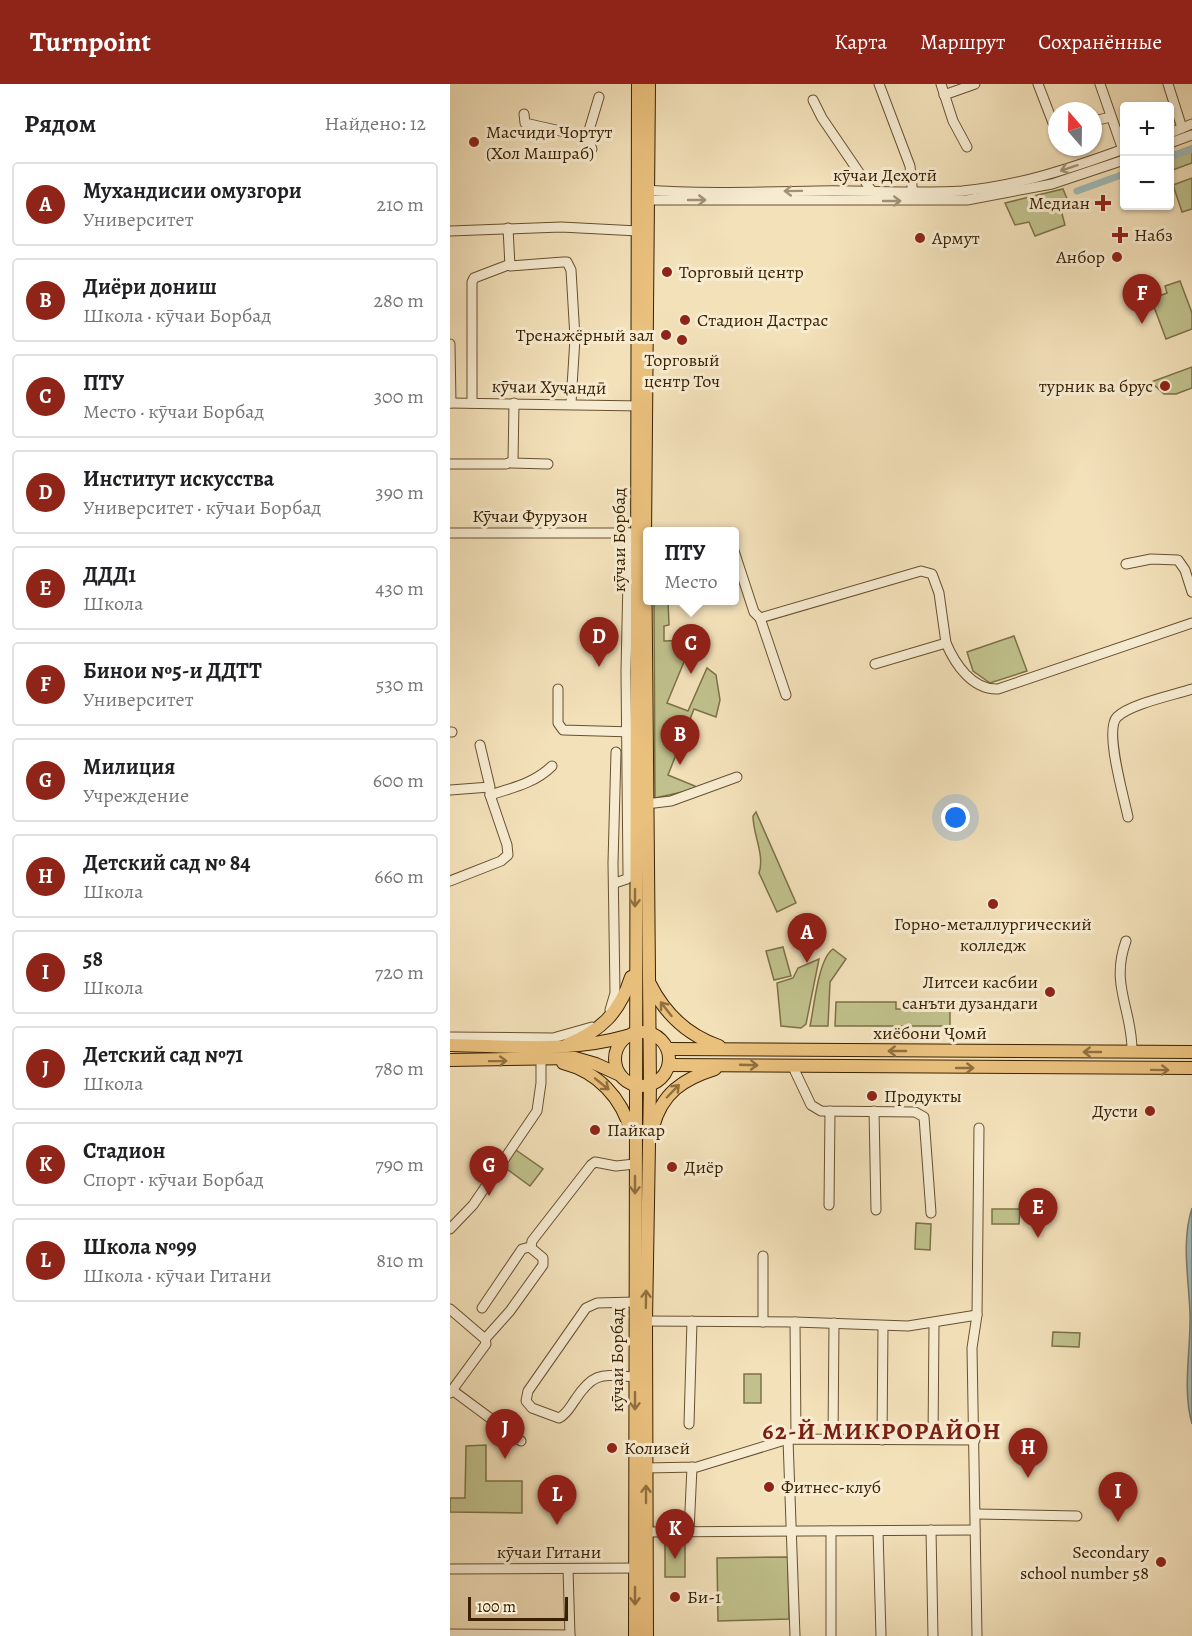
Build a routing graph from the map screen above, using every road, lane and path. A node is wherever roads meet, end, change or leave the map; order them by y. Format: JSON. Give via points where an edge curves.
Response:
{"nodes":[{"id":1,"x":638,"y":84,"type":"edge"},
{"id":2,"x":648,"y":84,"type":"edge"},
{"id":3,"x":879,"y":84,"type":"edge"},
{"id":4,"x":941,"y":84,"type":"edge"},
{"id":5,"x":975,"y":84,"type":"edge"},
{"id":6,"x":1038,"y":84,"type":"edge"},
{"id":7,"x":1100,"y":84,"type":"edge"},
{"id":8,"x":1168,"y":84,"type":"edge"},
{"id":9,"x":944,"y":95,"type":"junction"},
{"id":10,"x":599,"y":97,"type":"dead end"},
{"id":11,"x":813,"y":100,"type":"dead end"},
{"id":12,"x":1048,"y":110,"type":"edge"},
{"id":13,"x":524,"y":114,"type":"dead end"},
{"id":14,"x":1112,"y":117,"type":"junction"},
{"id":15,"x":1102,"y":119,"type":"edge"},
{"id":16,"x":1192,"y":124,"type":"edge"},
{"id":17,"x":1182,"y":128,"type":"junction"},
{"id":18,"x":1174,"y":131,"type":"edge"},
{"id":19,"x":1192,"y":135,"type":"edge"},
{"id":20,"x":587,"y":136,"type":"junction"},
{"id":21,"x":1120,"y":139,"type":"edge"},
{"id":22,"x":1174,"y":142,"type":"edge"},
{"id":23,"x":967,"y":147,"type":"dead end"},
{"id":24,"x":592,"y":149,"type":"dead end"},
{"id":25,"x":1120,"y":151,"type":"edge"},
{"id":26,"x":1120,"y":162,"type":"edge"},
{"id":27,"x":871,"y":190,"type":"junction"},
{"id":28,"x":644,"y":195,"type":"junction"},
{"id":29,"x":913,"y":197,"type":"junction"},
{"id":30,"x":508,"y":228,"type":"junction"},
{"id":31,"x":450,"y":231,"type":"edge"},
{"id":32,"x":638,"y":231,"type":"junction"},
{"id":33,"x":508,"y":265,"type":"junction"},
{"id":34,"x":450,"y":344,"type":"edge"},
{"id":35,"x":450,"y":403,"type":"edge"},
{"id":36,"x":472,"y":403,"type":"junction"},
{"id":37,"x":514,"y":403,"type":"junction"},
{"id":38,"x":571,"y":403,"type":"junction"},
{"id":39,"x":643,"y":406,"type":"junction"},
{"id":40,"x":511,"y":463,"type":"junction"},
{"id":41,"x":450,"y":464,"type":"edge"},
{"id":42,"x":548,"y":464,"type":"dead end"},
{"id":43,"x":450,"y":533,"type":"edge"},
{"id":44,"x":640,"y":534,"type":"edge"},
{"id":45,"x":739,"y":564,"type":"edge"},
{"id":46,"x":1126,"y":564,"type":"dead end"},
{"id":47,"x":1192,"y":592,"type":"edge"},
{"id":48,"x":760,"y":618,"type":"junction"},
{"id":49,"x":1192,"y":622,"type":"edge"},
{"id":50,"x":946,"y":643,"type":"junction"},
{"id":51,"x":875,"y":664,"type":"dead end"},
{"id":52,"x":558,"y":689,"type":"dead end"},
{"id":53,"x":1192,"y":689,"type":"edge"},
{"id":54,"x":786,"y":695,"type":"dead end"},
{"id":55,"x":632,"y":732,"type":"junction"},
{"id":56,"x":480,"y":745,"type":"dead end"},
{"id":57,"x":616,"y":752,"type":"dead end"},
{"id":58,"x":552,"y":766,"type":"dead end"},
{"id":59,"x":737,"y":777,"type":"dead end"},
{"id":60,"x":450,"y":790,"type":"edge"},
{"id":61,"x":490,"y":791,"type":"junction"},
{"id":62,"x":645,"y":804,"type":"junction"},
{"id":63,"x":1128,"y":817,"type":"dead end"},
{"id":64,"x":450,"y":880,"type":"edge"},
{"id":65,"x":615,"y":883,"type":"junction"},
{"id":66,"x":1126,"y":941,"type":"dead end"},
{"id":67,"x":635,"y":965,"type":"junction"},
{"id":68,"x":650,"y":983,"type":"junction"},
{"id":69,"x":617,"y":1004,"type":"junction"},
{"id":70,"x":593,"y":1029,"type":"junction"},
{"id":71,"x":649,"y":1032,"type":"junction"},
{"id":72,"x":631,"y":1034,"type":"junction"},
{"id":73,"x":450,"y":1038,"type":"edge"},
{"id":74,"x":497,"y":1042,"type":"junction"},
{"id":75,"x":450,"y":1045,"type":"edge"},
{"id":76,"x":559,"y":1048,"type":"junction"},
{"id":77,"x":726,"y":1048,"type":"junction"},
{"id":78,"x":668,"y":1049,"type":"junction"},
{"id":79,"x":1132,"y":1050,"type":"dead end"},
{"id":80,"x":1051,"y":1052,"type":"junction"},
{"id":81,"x":1192,"y":1052,"type":"edge"},
{"id":82,"x":545,"y":1057,"type":"junction"},
{"id":83,"x":450,"y":1060,"type":"edge"},
{"id":84,"x":669,"y":1065,"type":"junction"},
{"id":85,"x":728,"y":1065,"type":"junction"},
{"id":86,"x":793,"y":1066,"type":"junction"},
{"id":87,"x":1192,"y":1068,"type":"edge"},
{"id":88,"x":1050,"y":1069,"type":"junction"},
{"id":89,"x":620,"y":1075,"type":"junction"},
{"id":90,"x":634,"y":1085,"type":"junction"},
{"id":91,"x":650,"y":1085,"type":"junction"},
{"id":92,"x":830,"y":1111,"type":"junction"},
{"id":93,"x":874,"y":1111,"type":"junction"},
{"id":94,"x":979,"y":1128,"type":"dead end"},
{"id":95,"x":649,"y":1142,"type":"junction"},
{"id":96,"x":635,"y":1146,"type":"junction"},
{"id":97,"x":635,"y":1164,"type":"junction"},
{"id":98,"x":829,"y":1205,"type":"dead end"},
{"id":99,"x":876,"y":1210,"type":"dead end"},
{"id":100,"x":931,"y":1214,"type":"dead end"},
{"id":101,"x":450,"y":1229,"type":"edge"},
{"id":102,"x":530,"y":1247,"type":"junction"},
{"id":103,"x":763,"y":1256,"type":"dead end"},
{"id":104,"x":635,"y":1302,"type":"junction"},
{"id":105,"x":482,"y":1308,"type":"dead end"},
{"id":106,"x":450,"y":1309,"type":"edge"},
{"id":107,"x":977,"y":1315,"type":"junction"},
{"id":108,"x":646,"y":1321,"type":"junction"},
{"id":109,"x":692,"y":1321,"type":"junction"},
{"id":110,"x":762,"y":1322,"type":"junction"},
{"id":111,"x":795,"y":1322,"type":"junction"},
{"id":112,"x":834,"y":1323,"type":"junction"},
{"id":113,"x":934,"y":1324,"type":"junction"},
{"id":114,"x":883,"y":1326,"type":"junction"},
{"id":115,"x":485,"y":1339,"type":"junction"},
{"id":116,"x":635,"y":1377,"type":"junction"},
{"id":117,"x":451,"y":1391,"type":"edge"},
{"id":118,"x":689,"y":1424,"type":"dead end"},
{"id":119,"x":792,"y":1438,"type":"junction"},
{"id":120,"x":832,"y":1439,"type":"junction"},
{"id":121,"x":933,"y":1439,"type":"junction"},
{"id":122,"x":882,"y":1440,"type":"junction"},
{"id":123,"x":975,"y":1440,"type":"junction"},
{"id":124,"x":521,"y":1441,"type":"dead end"},
{"id":125,"x":692,"y":1467,"type":"junction"},
{"id":126,"x":645,"y":1468,"type":"junction"},
{"id":127,"x":976,"y":1514,"type":"junction"},
{"id":128,"x":1077,"y":1516,"type":"dead end"},
{"id":129,"x":931,"y":1530,"type":"junction"},
{"id":130,"x":975,"y":1530,"type":"junction"},
{"id":131,"x":831,"y":1531,"type":"junction"},
{"id":132,"x":878,"y":1531,"type":"junction"},
{"id":133,"x":646,"y":1532,"type":"junction"},
{"id":134,"x":688,"y":1532,"type":"junction"},
{"id":135,"x":790,"y":1532,"type":"junction"},
{"id":136,"x":641,"y":1568,"type":"junction"},
{"id":137,"x":450,"y":1569,"type":"edge"},
{"id":138,"x":568,"y":1569,"type":"junction"},
{"id":139,"x":450,"y":1634,"type":"edge"},
{"id":140,"x":570,"y":1636,"type":"edge"},
{"id":141,"x":635,"y":1636,"type":"edge"},
{"id":142,"x":647,"y":1636,"type":"edge"},
{"id":143,"x":795,"y":1636,"type":"edge"},
{"id":144,"x":831,"y":1636,"type":"edge"},
{"id":145,"x":881,"y":1636,"type":"edge"},
{"id":146,"x":933,"y":1636,"type":"edge"},
{"id":147,"x":977,"y":1636,"type":"edge"}],
"edges":[{"from":1,"to":28,"type":"main road","name":"кӯчаи Борбад"},
{"from":2,"to":28,"type":"main road","name":"кӯчаи Борбад"},
{"from":3,"to":29,"type":"street","via":[[910,166]]},
{"from":4,"to":9,"type":"street"},
{"from":5,"to":9,"type":"street"},
{"from":6,"to":12,"type":"street"},
{"from":7,"to":14,"type":"street"},
{"from":8,"to":17,"type":"street"},
{"from":9,"to":23,"type":"street"},
{"from":10,"to":20,"type":"street"},
{"from":11,"to":27,"type":"street"},
{"from":13,"to":20,"type":"street","via":[[525,123]]},
{"from":14,"to":15,"type":"street"},
{"from":14,"to":21,"type":"street"},
{"from":16,"to":17,"type":"street"},
{"from":17,"to":18,"type":"street"},
{"from":19,"to":22,"type":"street"},
{"from":20,"to":24,"type":"street"},
{"from":25,"to":29,"type":"street","name":"кӯчаи Деҳотӣ","one_way":true,"via":[[1066,170],[990,187]]},
{"from":26,"to":29,"type":"street","name":"кӯчаи Деҳотӣ","via":[[1052,184],[994,196]]},
{"from":27,"to":28,"type":"street","name":"кӯчаи Деҳотӣ","one_way":true},
{"from":27,"to":29,"type":"street","name":"кӯчаи Деҳотӣ"},
{"from":28,"to":29,"type":"street","name":"кӯчаи Деҳотӣ","one_way":true},
{"from":28,"to":32,"type":"main road","name":"кӯчаи Борбад"},
{"from":28,"to":39,"type":"main road","name":"кӯчаи Борбад"},
{"from":30,"to":31,"type":"street"},
{"from":30,"to":32,"type":"street"},
{"from":30,"to":33,"type":"street"},
{"from":32,"to":39,"type":"main road","name":"кӯчаи Борбад"},
{"from":33,"to":36,"type":"street","via":[[472,282]]},
{"from":33,"to":38,"type":"street","via":[[567,262],[571,270],[575,338]]},
{"from":34,"to":35,"type":"street"},
{"from":35,"to":36,"type":"street","name":"кӯчаи Хуҷандӣ"},
{"from":36,"to":37,"type":"street","name":"кӯчаи Хуҷандӣ"},
{"from":37,"to":38,"type":"street","name":"кӯчаи Хуҷандӣ"},
{"from":37,"to":40,"type":"street"},
{"from":38,"to":39,"type":"street","name":"кӯчаи Хуҷандӣ"},
{"from":39,"to":44,"type":"main road","name":"кӯчаи Борбад"},
{"from":40,"to":41,"type":"street"},
{"from":40,"to":42,"type":"street"},
{"from":43,"to":44,"type":"street","name":"Кӯчаи Фурузон"},
{"from":44,"to":55,"type":"main road","name":"кӯчаи Борбад"},
{"from":44,"to":62,"type":"main road","name":"кӯчаи Борбад"},
{"from":45,"to":48,"type":"street","via":[[754,612]]},
{"from":46,"to":47,"type":"street","via":[[1150,559],[1178,560]]},
{"from":48,"to":50,"type":"street","via":[[926,571],[935,577]]},
{"from":48,"to":54,"type":"street"},
{"from":49,"to":50,"type":"street","via":[[998,689],[981,686],[960,669]]},
{"from":50,"to":51,"type":"street"},
{"from":52,"to":55,"type":"street","via":[[558,723],[563,730]]},
{"from":53,"to":63,"type":"street","via":[[1125,711],[1115,718],[1112,742]]},
{"from":55,"to":65,"type":"street","via":[[628,875]]},
{"from":55,"to":67,"type":"main road","name":"кӯчаи Борбад","one_way":true},
{"from":56,"to":61,"type":"street"},
{"from":57,"to":65,"type":"street"},
{"from":58,"to":61,"type":"street","via":[[530,781]]},
{"from":59,"to":62,"type":"street","via":[[671,801]]},
{"from":60,"to":61,"type":"street"},
{"from":61,"to":64,"type":"street","via":[[508,855]]},
{"from":62,"to":68,"type":"main road","name":"кӯчаи Борбад"},
{"from":65,"to":69,"type":"street"},
{"from":66,"to":79,"type":"street","via":[[1120,989]]},
{"from":67,"to":69,"type":"main road"},
{"from":67,"to":72,"type":"main road","name":"кӯчаи Борбад"},
{"from":68,"to":71,"type":"main road","name":"кӯчаи Борбад"},
{"from":77,"to":68,"type":"main road","one_way":true,"via":[[676,1022]]},
{"from":69,"to":70,"type":"main road"},
{"from":70,"to":74,"type":"street","via":[[553,1038]]},
{"from":70,"to":76,"type":"main road"},
{"from":71,"to":72,"type":"main road"},
{"from":71,"to":78,"type":"main road","via":[[657,1035]]},
{"from":71,"to":91,"type":"main road","name":"кӯчаи Борбад"},
{"from":72,"to":76,"type":"main road","via":[[592,1046]]},
{"from":72,"to":89,"type":"main road","name":"кӯчаи Борбад","via":[[616,1050]]},
{"from":72,"to":90,"type":"main road","name":"кӯчаи Борбад"},
{"from":73,"to":74,"type":"street"},
{"from":74,"to":75,"type":"main road"},
{"from":74,"to":82,"type":"main road"},
{"from":76,"to":82,"type":"main road"},
{"from":77,"to":78,"type":"main road","name":"хиёбони Ҷомӣ"},
{"from":80,"to":77,"type":"main road","name":"хиёбони Ҷомӣ","one_way":true},
{"from":78,"to":84,"type":"main road"},
{"from":81,"to":80,"type":"main road","name":"хиёбони Ҷомӣ","one_way":true},
{"from":80,"to":88,"type":"main road"},
{"from":83,"to":82,"type":"main road","one_way":true},
{"from":82,"to":89,"type":"main road","via":[[575,1058]]},
{"from":82,"to":96,"type":"main road","one_way":true,"via":[[573,1065],[610,1090],[623,1108]]},
{"from":82,"to":101,"type":"street","via":[[537,1111],[473,1204]]},
{"from":84,"to":85,"type":"main road","name":"хиёбони Ҷомӣ"},
{"from":84,"to":91,"type":"main road","via":[[662,1078]]},
{"from":85,"to":86,"type":"main road","name":"хиёбони Ҷомӣ","one_way":true},
{"from":95,"to":85,"type":"main road","one_way":true,"via":[[656,1116],[676,1086]]},
{"from":86,"to":88,"type":"main road","name":"хиёбони Ҷомӣ","one_way":true},
{"from":86,"to":92,"type":"street","via":[[811,1105]]},
{"from":88,"to":87,"type":"main road","name":"хиёбони Ҷомӣ","one_way":true},
{"from":89,"to":90,"type":"main road"},
{"from":90,"to":91,"type":"main road"},
{"from":90,"to":96,"type":"main road","name":"кӯчаи Борбад"},
{"from":91,"to":95,"type":"main road","name":"кӯчаи Борбад"},
{"from":92,"to":93,"type":"street"},
{"from":92,"to":98,"type":"street"},
{"from":93,"to":99,"type":"street"},
{"from":93,"to":100,"type":"street","via":[[915,1112],[924,1117]]},
{"from":94,"to":107,"type":"street"},
{"from":108,"to":95,"type":"main road","name":"кӯчаи Борбад","one_way":true},
{"from":96,"to":97,"type":"main road","name":"кӯчаи Борбад"},
{"from":97,"to":102,"type":"street","via":[[593,1163]]},
{"from":97,"to":104,"type":"main road","name":"кӯчаи Борбад","one_way":true},
{"from":102,"to":105,"type":"street","via":[[522,1249]]},
{"from":102,"to":115,"type":"street","via":[[543,1258],[543,1265]]},
{"from":103,"to":110,"type":"street"},
{"from":104,"to":116,"type":"main road","name":"кӯчаи Борбад"},
{"from":104,"to":116,"type":"street","via":[[597,1303],[586,1308],[528,1391],[526,1401],[532,1408],[559,1418],[592,1378]]},
{"from":106,"to":115,"type":"street"},
{"from":107,"to":113,"type":"street"},
{"from":107,"to":123,"type":"street","via":[[972,1348]]},
{"from":108,"to":109,"type":"street"},
{"from":108,"to":126,"type":"main road","name":"кӯчаи Борбад"},
{"from":109,"to":110,"type":"street"},
{"from":109,"to":118,"type":"street"},
{"from":110,"to":111,"type":"street"},
{"from":111,"to":112,"type":"street"},
{"from":111,"to":119,"type":"street"},
{"from":112,"to":114,"type":"street"},
{"from":112,"to":120,"type":"street"},
{"from":113,"to":114,"type":"street"},
{"from":113,"to":121,"type":"street"},
{"from":114,"to":122,"type":"street"},
{"from":115,"to":117,"type":"street","via":[[486,1344]]},
{"from":116,"to":136,"type":"main road","name":"кӯчаи Борбад","one_way":true},
{"from":117,"to":124,"type":"street"},
{"from":119,"to":120,"type":"street"},
{"from":119,"to":125,"type":"street"},
{"from":119,"to":135,"type":"street"},
{"from":120,"to":122,"type":"street"},
{"from":121,"to":122,"type":"street"},
{"from":121,"to":123,"type":"street"},
{"from":123,"to":127,"type":"street"},
{"from":125,"to":126,"type":"street"},
{"from":125,"to":134,"type":"street"},
{"from":133,"to":126,"type":"main road","name":"кӯчаи Борбад","one_way":true},
{"from":127,"to":128,"type":"street"},
{"from":127,"to":130,"type":"street"},
{"from":129,"to":130,"type":"street"},
{"from":129,"to":132,"type":"street"},
{"from":129,"to":146,"type":"street"},
{"from":130,"to":147,"type":"street"},
{"from":131,"to":132,"type":"street"},
{"from":131,"to":135,"type":"street"},
{"from":131,"to":144,"type":"street"},
{"from":132,"to":145,"type":"street"},
{"from":133,"to":134,"type":"street"},
{"from":133,"to":136,"type":"main road","name":"кӯчаи Борбад"},
{"from":134,"to":135,"type":"street"},
{"from":135,"to":143,"type":"street"},
{"from":136,"to":138,"type":"street","name":"кӯчаи Гитани"},
{"from":136,"to":141,"type":"main road","name":"кӯчаи Борбад","one_way":true},
{"from":136,"to":142,"type":"main road","name":"кӯчаи Борбад"},
{"from":137,"to":138,"type":"street","name":"кӯчаи Гитани"},
{"from":138,"to":140,"type":"street"},
{"from":139,"to":140,"type":"street"}]}
